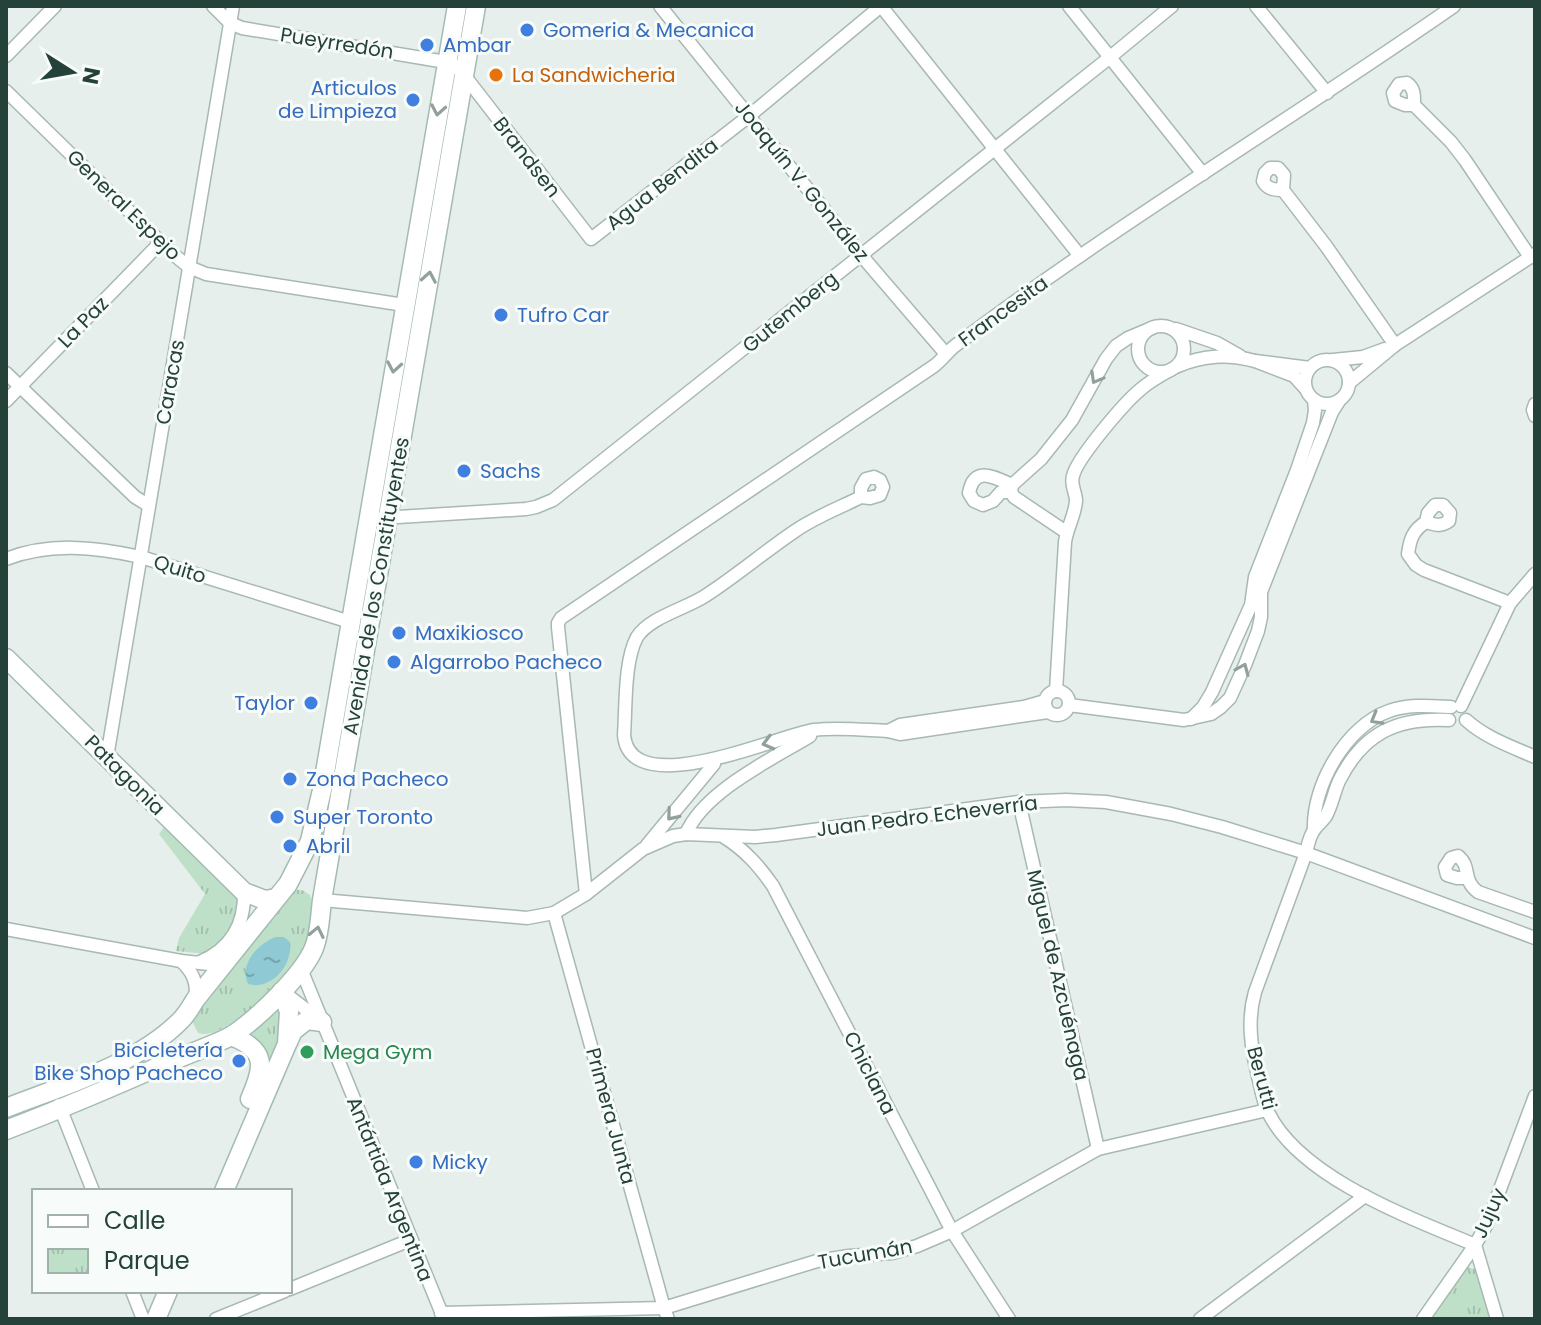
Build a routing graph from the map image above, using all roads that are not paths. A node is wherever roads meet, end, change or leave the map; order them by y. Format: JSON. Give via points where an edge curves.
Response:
{"nodes":[{"id":1,"x":55,"y":6,"type":"edge"},
{"id":2,"x":213,"y":6,"type":"edge"},
{"id":3,"x":233,"y":6,"type":"edge"},
{"id":4,"x":457,"y":6,"type":"edge"},
{"id":5,"x":476,"y":6,"type":"edge"},
{"id":6,"x":660,"y":6,"type":"edge"},
{"id":7,"x":881,"y":6,"type":"edge"},
{"id":8,"x":1069,"y":6,"type":"edge"},
{"id":9,"x":1172,"y":6,"type":"edge"},
{"id":10,"x":1256,"y":6,"type":"edge"},
{"id":11,"x":1448,"y":8,"type":"edge"},
{"id":12,"x":230,"y":23,"type":"junction"},
{"id":13,"x":6,"y":56,"type":"edge"},
{"id":14,"x":1109,"y":58,"type":"junction"},
{"id":15,"x":447,"y":61,"type":"junction"},
{"id":16,"x":464,"y":75,"type":"junction"},
{"id":17,"x":6,"y":91,"type":"edge"},
{"id":18,"x":1327,"y":93,"type":"junction"},
{"id":19,"x":1414,"y":105,"type":"dead end"},
{"id":20,"x":749,"y":116,"type":"junction"},
{"id":21,"x":995,"y":148,"type":"junction"},
{"id":22,"x":1203,"y":174,"type":"junction"},
{"id":23,"x":1283,"y":190,"type":"dead end"},
{"id":24,"x":591,"y":239,"type":"joint"},
{"id":25,"x":161,"y":242,"type":"junction"},
{"id":26,"x":861,"y":255,"type":"junction"},
{"id":27,"x":1533,"y":255,"type":"edge"},
{"id":28,"x":1080,"y":256,"type":"junction"},
{"id":29,"x":189,"y":267,"type":"junction"},
{"id":30,"x":404,"y":305,"type":"junction"},
{"id":31,"x":1152,"y":328,"type":"junction"},
{"id":32,"x":1173,"y":328,"type":"junction"},
{"id":33,"x":1395,"y":345,"type":"junction"},
{"id":34,"x":946,"y":354,"type":"junction"},
{"id":35,"x":1249,"y":359,"type":"junction"},
{"id":36,"x":1328,"y":360,"type":"junction"},
{"id":37,"x":1175,"y":368,"type":"junction"},
{"id":38,"x":1310,"y":368,"type":"junction"},
{"id":39,"x":6,"y":373,"type":"edge"},
{"id":40,"x":1349,"y":383,"type":"junction"},
{"id":41,"x":20,"y":387,"type":"junction"},
{"id":42,"x":1305,"y":388,"type":"junction"},
{"id":43,"x":1314,"y":400,"type":"junction"},
{"id":44,"x":6,"y":401,"type":"edge"},
{"id":45,"x":1339,"y":401,"type":"junction"},
{"id":46,"x":1535,"y":404,"type":"edge"},
{"id":47,"x":1535,"y":416,"type":"edge"},
{"id":48,"x":861,"y":497,"type":"dead end"},
{"id":49,"x":148,"y":505,"type":"junction"},
{"id":50,"x":368,"y":516,"type":"junction"},
{"id":51,"x":387,"y":519,"type":"junction"},
{"id":52,"x":1426,"y":522,"type":"dead end"},
{"id":53,"x":1066,"y":532,"type":"junction"},
{"id":54,"x":141,"y":557,"type":"junction"},
{"id":55,"x":6,"y":559,"type":"edge"},
{"id":56,"x":1535,"y":574,"type":"edge"},
{"id":57,"x":1256,"y":598,"type":"junction"},
{"id":58,"x":1510,"y":603,"type":"junction"},
{"id":59,"x":350,"y":622,"type":"junction"},
{"id":60,"x":6,"y":658,"type":"edge"},
{"id":61,"x":1056,"y":691,"type":"junction"},
{"id":62,"x":1069,"y":705,"type":"junction"},
{"id":63,"x":1046,"y":706,"type":"junction"},
{"id":64,"x":1454,"y":711,"type":"junction"},
{"id":65,"x":1191,"y":719,"type":"junction"},
{"id":66,"x":822,"y":730,"type":"junction"},
{"id":67,"x":733,"y":752,"type":"junction"},
{"id":68,"x":107,"y":757,"type":"junction"},
{"id":69,"x":1535,"y":757,"type":"edge"},
{"id":70,"x":714,"y":761,"type":"junction"},
{"id":71,"x":745,"y":776,"type":"junction"},
{"id":72,"x":733,"y":784,"type":"junction"},
{"id":73,"x":1019,"y":802,"type":"junction"},
{"id":74,"x":686,"y":834,"type":"junction"},
{"id":75,"x":722,"y":835,"type":"junction"},
{"id":76,"x":643,"y":849,"type":"junction"},
{"id":77,"x":1306,"y":853,"type":"junction"},
{"id":78,"x":1466,"y":878,"type":"dead end"},
{"id":79,"x":282,"y":891,"type":"junction"},
{"id":80,"x":244,"y":892,"type":"junction"},
{"id":81,"x":586,"y":894,"type":"junction"},
{"id":82,"x":322,"y":900,"type":"junction"},
{"id":83,"x":1535,"y":912,"type":"edge"},
{"id":84,"x":554,"y":913,"type":"junction"},
{"id":85,"x":6,"y":929,"type":"edge"},
{"id":86,"x":246,"y":935,"type":"junction"},
{"id":87,"x":1535,"y":938,"type":"edge"},
{"id":88,"x":181,"y":961,"type":"junction"},
{"id":89,"x":197,"y":963,"type":"junction"},
{"id":90,"x":224,"y":964,"type":"junction"},
{"id":91,"x":301,"y":969,"type":"junction"},
{"id":92,"x":282,"y":991,"type":"junction"},
{"id":93,"x":195,"y":1000,"type":"junction"},
{"id":94,"x":184,"y":1018,"type":"junction"},
{"id":95,"x":322,"y":1022,"type":"junction"},
{"id":96,"x":231,"y":1036,"type":"junction"},
{"id":97,"x":287,"y":1044,"type":"junction"},
{"id":98,"x":208,"y":1045,"type":"junction"},
{"id":99,"x":53,"y":1089,"type":"junction"},
{"id":100,"x":1535,"y":1096,"type":"edge"},
{"id":101,"x":6,"y":1108,"type":"edge"},
{"id":102,"x":60,"y":1109,"type":"junction"},
{"id":103,"x":1267,"y":1110,"type":"junction"},
{"id":104,"x":6,"y":1130,"type":"edge"},
{"id":105,"x":1098,"y":1149,"type":"junction"},
{"id":106,"x":92,"y":1189,"type":"edge"},
{"id":107,"x":212,"y":1189,"type":"edge"},
{"id":108,"x":225,"y":1189,"type":"edge"},
{"id":109,"x":1365,"y":1196,"type":"junction"},
{"id":110,"x":952,"y":1231,"type":"junction"},
{"id":111,"x":410,"y":1240,"type":"junction"},
{"id":112,"x":1475,"y":1245,"type":"junction"},
{"id":113,"x":292,"y":1288,"type":"edge"},
{"id":114,"x":133,"y":1293,"type":"edge"},
{"id":115,"x":167,"y":1293,"type":"edge"},
{"id":116,"x":181,"y":1293,"type":"edge"},
{"id":117,"x":281,"y":1293,"type":"edge"},
{"id":118,"x":666,"y":1314,"type":"edge"},
{"id":119,"x":443,"y":1316,"type":"edge"},
{"id":120,"x":143,"y":1319,"type":"edge"},
{"id":121,"x":156,"y":1319,"type":"edge"},
{"id":122,"x":170,"y":1319,"type":"edge"},
{"id":123,"x":216,"y":1319,"type":"edge"},
{"id":124,"x":1009,"y":1319,"type":"edge"},
{"id":125,"x":1200,"y":1319,"type":"edge"},
{"id":126,"x":1423,"y":1319,"type":"edge"},
{"id":127,"x":1497,"y":1319,"type":"edge"}],
"edges":[{"from":1,"to":13,"type":"street"},
{"from":2,"to":12,"type":"street"},
{"from":3,"to":12,"type":"street","name":"Caracas"},
{"from":4,"to":15,"type":"main road","name":"Avenida de los Constituyentes"},
{"from":5,"to":16,"type":"main road","name":"Avenida de los Constituyentes"},
{"from":6,"to":20,"type":"street","name":"Joaquín V. González"},
{"from":7,"to":20,"type":"street","name":"Agua Bendita"},
{"from":7,"to":21,"type":"street"},
{"from":8,"to":14,"type":"street"},
{"from":9,"to":14,"type":"street","name":"Gutemberg"},
{"from":10,"to":18,"type":"street"},
{"from":11,"to":18,"type":"street","name":"Francesita"},
{"from":12,"to":15,"type":"street","name":"Pueyrredón"},
{"from":12,"to":29,"type":"street","name":"Caracas"},
{"from":14,"to":21,"type":"street","name":"Gutemberg"},
{"from":14,"to":22,"type":"street"},
{"from":15,"to":16,"type":"street"},
{"from":15,"to":30,"type":"main road","name":"Avenida de los Constituyentes","one_way":true},
{"from":16,"to":24,"type":"street","name":"Brandsen"},
{"from":51,"to":16,"type":"main road","name":"Avenida de los Constituyentes","one_way":true},
{"from":17,"to":25,"type":"street","name":"General Espejo"},
{"from":18,"to":22,"type":"street","name":"Francesita"},
{"from":19,"to":27,"type":"street","via":[[1451,142]]},
{"from":20,"to":24,"type":"street","name":"Agua Bendita"},
{"from":20,"to":26,"type":"street","name":"Joaquín V. González"},
{"from":21,"to":26,"type":"street","name":"Gutemberg"},
{"from":21,"to":28,"type":"street"},
{"from":22,"to":28,"type":"street","name":"Francesita"},
{"from":23,"to":33,"type":"street"},
{"from":25,"to":29,"type":"street","name":"General Espejo"},
{"from":25,"to":41,"type":"street","name":"La Paz"},
{"from":26,"to":34,"type":"street","name":"Joaquín V. González"},
{"from":26,"to":51,"type":"street","name":"Gutemberg","via":[[553,500],[526,509]]},
{"from":27,"to":33,"type":"street"},
{"from":28,"to":34,"type":"street","name":"Francesita"},
{"from":29,"to":30,"type":"street","name":"General Espejo"},
{"from":29,"to":49,"type":"street","name":"Caracas"},
{"from":30,"to":50,"type":"main road","name":"Avenida de los Constituyentes","one_way":true},
{"from":31,"to":32,"type":"street"},
{"from":31,"to":37,"type":"street","via":[[1141,337],[1141,359],[1151,370]]},
{"from":31,"to":53,"type":"street","one_way":true,"via":[[1116,346],[1072,420],[1012,489],[1019,501]]},
{"from":32,"to":35,"type":"street"},
{"from":32,"to":37,"type":"street","via":[[1184,346]]},
{"from":33,"to":36,"type":"street","via":[[1363,357]]},
{"from":33,"to":40,"type":"street"},
{"from":34,"to":81,"type":"street","name":"Francesita","via":[[561,618]]},
{"from":35,"to":37,"type":"street","via":[[1207,356]]},
{"from":35,"to":38,"type":"street"},
{"from":35,"to":42,"type":"street","via":[[1294,376]]},
{"from":36,"to":38,"type":"street"},
{"from":36,"to":40,"type":"street","via":[[1345,370]]},
{"from":37,"to":53,"type":"street","via":[[1128,400],[1078,464],[1072,483],[1076,502]]},
{"from":38,"to":42,"type":"street"},
{"from":39,"to":41,"type":"street"},
{"from":40,"to":45,"type":"street"},
{"from":41,"to":44,"type":"street","name":"La Paz"},
{"from":41,"to":49,"type":"street"},
{"from":42,"to":43,"type":"street"},
{"from":43,"to":45,"type":"street"},
{"from":43,"to":57,"type":"street","via":[[1313,423],[1255,577]]},
{"from":45,"to":57,"type":"street"},
{"from":46,"to":47,"type":"street"},
{"from":48,"to":70,"type":"street","via":[[798,529],[637,638],[625,722],[630,753],[650,764]]},
{"from":49,"to":54,"type":"street","name":"Caracas"},
{"from":50,"to":51,"type":"street","name":"Gutemberg"},
{"from":50,"to":59,"type":"main road","name":"Avenida de los Constituyentes"},
{"from":51,"to":82,"type":"main road","name":"Avenida de los Constituyentes"},
{"from":52,"to":58,"type":"street","via":[[1409,542],[1408,554],[1416,565]]},
{"from":53,"to":61,"type":"street"},
{"from":54,"to":55,"type":"street","name":"Quito","via":[[77,547]]},
{"from":54,"to":59,"type":"street","name":"Quito"},
{"from":54,"to":68,"type":"street","name":"Caracas"},
{"from":56,"to":58,"type":"street"},
{"from":57,"to":65,"type":"street","via":[[1212,692]]},
{"from":65,"to":57,"type":"street","one_way":true,"via":[[1211,714],[1230,698],[1258,631]]},
{"from":58,"to":64,"type":"street"},
{"from":59,"to":79,"type":"main road","name":"Avenida de los Constituyentes","via":[[315,826]]},
{"from":60,"to":68,"type":"main road","name":"Patagonia"},
{"from":61,"to":62,"type":"street"},
{"from":61,"to":63,"type":"street","via":[[1049,694]]},
{"from":62,"to":63,"type":"street","via":[[1058,715]]},
{"from":62,"to":65,"type":"street"},
{"from":63,"to":66,"type":"street","via":[[900,725],[888,731]]},
{"from":64,"to":69,"type":"street","name":"Berutti","via":[[1452,724],[1466,720],[1492,739]]},
{"from":64,"to":77,"type":"street","name":"Berutti","via":[[1397,724],[1363,746],[1339,781]]},
{"from":66,"to":67,"type":"street","one_way":true},
{"from":66,"to":71,"type":"street"},
{"from":67,"to":70,"type":"street"},
{"from":67,"to":71,"type":"street","via":[[745,762]]},
{"from":68,"to":80,"type":"main road","name":"Patagonia"},
{"from":70,"to":72,"type":"street","via":[[721,779]]},
{"from":70,"to":76,"type":"street","one_way":true},
{"from":71,"to":72,"type":"street"},
{"from":72,"to":74,"type":"street","via":[[697,813]]},
{"from":73,"to":75,"type":"street","name":"Juan Pedro Echeverría","via":[[776,835]]},
{"from":73,"to":77,"type":"street","name":"Juan Pedro Echeverría","via":[[1089,800],[1171,814]]},
{"from":73,"to":105,"type":"street","name":"Miguel de Azcuénaga"},
{"from":74,"to":75,"type":"street","name":"Juan Pedro Echeverría"},
{"from":74,"to":76,"type":"street","name":"Juan Pedro Echeverría"},
{"from":75,"to":110,"type":"street","name":"Chiclana","via":[[754,861],[773,886]]},
{"from":76,"to":81,"type":"street","name":"Juan Pedro Echeverría"},
{"from":77,"to":87,"type":"street","name":"Juan Pedro Echeverría"},
{"from":77,"to":103,"type":"street","name":"Berutti","via":[[1251,1006],[1255,1064]]},
{"from":78,"to":83,"type":"street","via":[[1478,892]]},
{"from":79,"to":80,"type":"main road","via":[[265,900]]},
{"from":79,"to":82,"type":"main road","via":[[303,881],[317,888]]},
{"from":79,"to":86,"type":"main road","name":"Avenida de los Constituyentes"},
{"from":80,"to":86,"type":"main road"},
{"from":80,"to":89,"type":"street","via":[[242,918],[226,945]]},
{"from":81,"to":84,"type":"street","name":"Juan Pedro Echeverría"},
{"from":82,"to":84,"type":"street","name":"Juan Pedro Echeverría","via":[[517,918]]},
{"from":91,"to":82,"type":"main road","name":"Avenida de los Constituyentes","one_way":true,"via":[[314,949]]},
{"from":84,"to":118,"type":"street","name":"Primera Junta"},
{"from":85,"to":88,"type":"street"},
{"from":86,"to":90,"type":"main road","name":"Avenida de los Constituyentes"},
{"from":88,"to":89,"type":"street"},
{"from":88,"to":93,"type":"street","via":[[195,980]]},
{"from":89,"to":90,"type":"street"},
{"from":90,"to":93,"type":"main road","name":"Avenida de los Constituyentes"},
{"from":91,"to":92,"type":"main road","name":"Avenida de los Constituyentes"},
{"from":91,"to":95,"type":"street","name":"Antártida Argentina"},
{"from":92,"to":95,"type":"street"},
{"from":92,"to":96,"type":"main road","name":"Avenida de los Constituyentes"},
{"from":92,"to":97,"type":"main road","via":[[289,1012]]},
{"from":93,"to":94,"type":"main road","name":"Avenida de los Constituyentes"},
{"from":94,"to":98,"type":"main road","via":[[184,1034]]},
{"from":94,"to":99,"type":"main road","name":"Avenida de los Constituyentes","via":[[134,1055]]},
{"from":95,"to":97,"type":"main road","via":[[299,1025]]},
{"from":95,"to":111,"type":"street","name":"Antártida Argentina"},
{"from":96,"to":98,"type":"main road","name":"Avenida de los Constituyentes"},
{"from":96,"to":107,"type":"main road","via":[[256,1051],[260,1073]]},
{"from":97,"to":108,"type":"main road"},
{"from":98,"to":102,"type":"main road","name":"Avenida de los Constituyentes"},
{"from":99,"to":101,"type":"main road","name":"Avenida de los Constituyentes"},
{"from":99,"to":102,"type":"street"},
{"from":100,"to":112,"type":"street","name":"Jujuy"},
{"from":102,"to":104,"type":"main road","name":"Avenida de los Constituyentes"},
{"from":102,"to":106,"type":"street"},
{"from":103,"to":105,"type":"street","name":"Tucumán"},
{"from":103,"to":109,"type":"street","name":"Berutti","via":[[1301,1153]]},
{"from":105,"to":110,"type":"street","name":"Tucumán"},
{"from":109,"to":112,"type":"street","name":"Berutti"},
{"from":109,"to":125,"type":"street"},
{"from":110,"to":118,"type":"street","name":"Tucumán","via":[[892,1253],[817,1261]]},
{"from":110,"to":124,"type":"street","name":"Chiclana"},
{"from":111,"to":113,"type":"street"},
{"from":111,"to":119,"type":"street","name":"Antártida Argentina"},
{"from":112,"to":126,"type":"street","name":"Jujuy"},
{"from":112,"to":127,"type":"street"},
{"from":114,"to":120,"type":"street"},
{"from":115,"to":121,"type":"main road"},
{"from":116,"to":122,"type":"main road"},
{"from":117,"to":123,"type":"street"},
{"from":118,"to":119,"type":"street","name":"Tucumán"}]}
